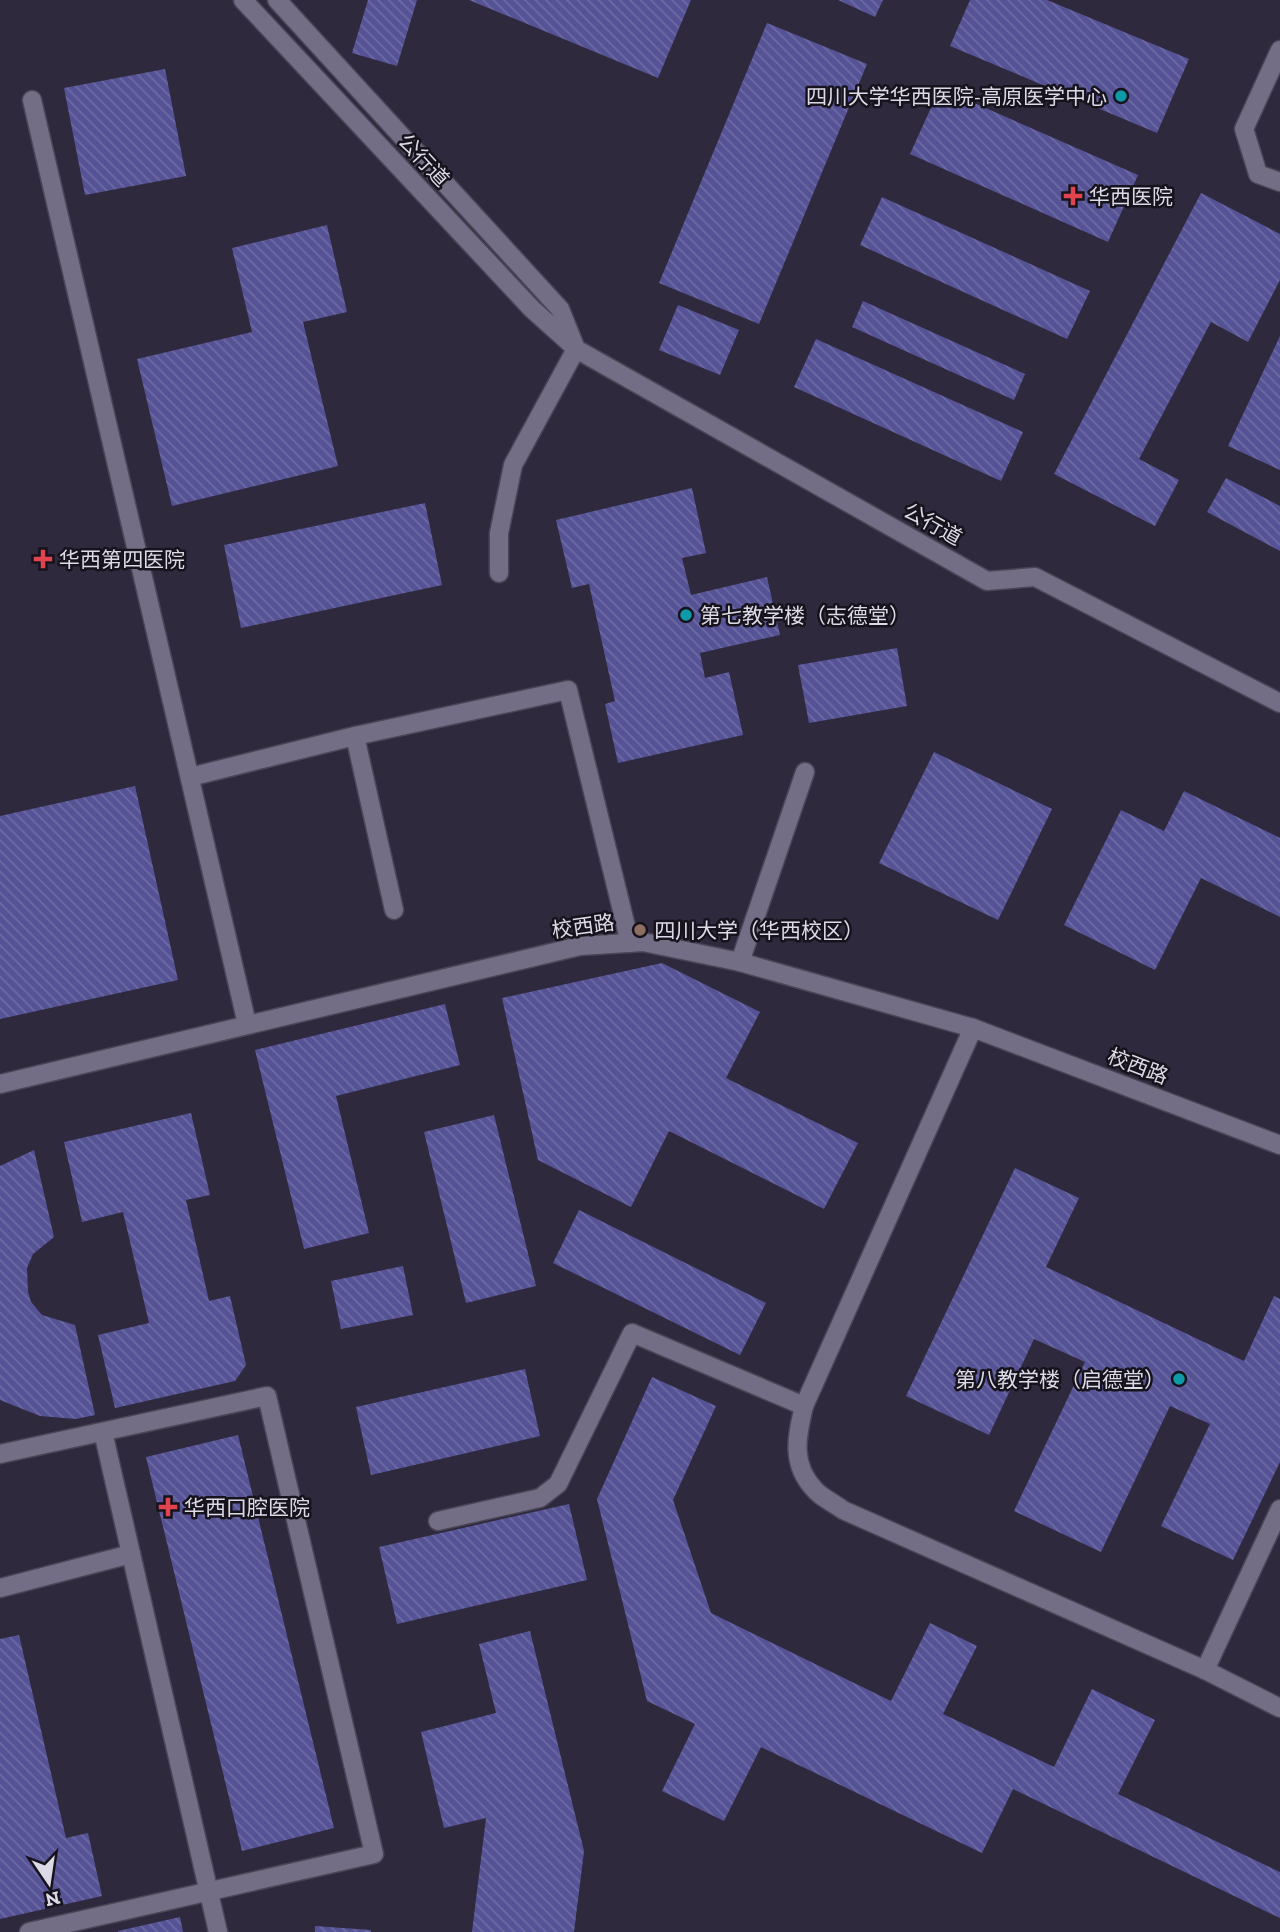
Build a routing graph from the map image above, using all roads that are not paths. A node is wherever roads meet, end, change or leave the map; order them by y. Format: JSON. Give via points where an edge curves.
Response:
{"nodes":[{"id":1,"x":243,"y":0,"type":"edge"},
{"id":2,"x":277,"y":0,"type":"edge"},
{"id":3,"x":1280,"y":50,"type":"edge"},
{"id":4,"x":32,"y":100,"type":"dead end"},
{"id":5,"x":1280,"y":182,"type":"edge"},
{"id":6,"x":576,"y":349,"type":"junction"},
{"id":7,"x":499,"y":573,"type":"dead end"},
{"id":8,"x":1280,"y":703,"type":"edge"},
{"id":9,"x":355,"y":736,"type":"junction"},
{"id":10,"x":806,"y":772,"type":"dead end"},
{"id":11,"x":190,"y":777,"type":"junction"},
{"id":12,"x":394,"y":910,"type":"dead end"},
{"id":13,"x":630,"y":943,"type":"junction"},
{"id":14,"x":740,"y":962,"type":"junction"},
{"id":15,"x":247,"y":1024,"type":"junction"},
{"id":16,"x":973,"y":1028,"type":"junction"},
{"id":17,"x":0,"y":1084,"type":"edge"},
{"id":18,"x":1280,"y":1145,"type":"edge"},
{"id":19,"x":804,"y":1406,"type":"junction"},
{"id":20,"x":103,"y":1432,"type":"junction"},
{"id":21,"x":0,"y":1454,"type":"edge"},
{"id":22,"x":1280,"y":1508,"type":"edge"},
{"id":23,"x":438,"y":1521,"type":"dead end"},
{"id":24,"x":131,"y":1554,"type":"junction"},
{"id":25,"x":0,"y":1588,"type":"edge"},
{"id":26,"x":1205,"y":1670,"type":"junction"},
{"id":27,"x":1278,"y":1702,"type":"edge"},
{"id":28,"x":208,"y":1892,"type":"junction"},
{"id":29,"x":29,"y":1932,"type":"edge"},
{"id":30,"x":218,"y":1932,"type":"edge"}],
"edges":[{"from":1,"to":6,"type":"street","name":"公行道","via":[[532,309]]},
{"from":2,"to":6,"type":"street","name":"公行道","via":[[560,309]]},
{"from":3,"to":5,"type":"street","via":[[1244,129],[1258,174]]},
{"from":4,"to":11,"type":"street"},
{"from":6,"to":7,"type":"street","via":[[513,466],[499,533]]},
{"from":6,"to":8,"type":"street","name":"公行道","via":[[987,580],[1035,577]]},
{"from":9,"to":11,"type":"street"},
{"from":9,"to":12,"type":"street"},
{"from":9,"to":13,"type":"street","via":[[568,690]]},
{"from":10,"to":14,"type":"street"},
{"from":11,"to":15,"type":"street"},
{"from":13,"to":14,"type":"street","name":"校西路"},
{"from":13,"to":15,"type":"street","name":"校西路","via":[[580,946]]},
{"from":14,"to":16,"type":"street","name":"校西路"},
{"from":15,"to":17,"type":"street","name":"校西路"},
{"from":16,"to":18,"type":"street","name":"校西路"},
{"from":16,"to":19,"type":"street"},
{"from":19,"to":23,"type":"street","via":[[632,1333],[558,1484],[540,1498]]},
{"from":19,"to":26,"type":"street","via":[[796,1441],[801,1469],[815,1490],[842,1510]]},
{"from":20,"to":21,"type":"street"},
{"from":20,"to":24,"type":"street"},
{"from":20,"to":28,"type":"street","via":[[267,1396],[374,1854]]},
{"from":22,"to":26,"type":"street"},
{"from":24,"to":25,"type":"street"},
{"from":24,"to":28,"type":"street"},
{"from":26,"to":27,"type":"street"},
{"from":28,"to":29,"type":"street"},
{"from":28,"to":30,"type":"street"}]}
